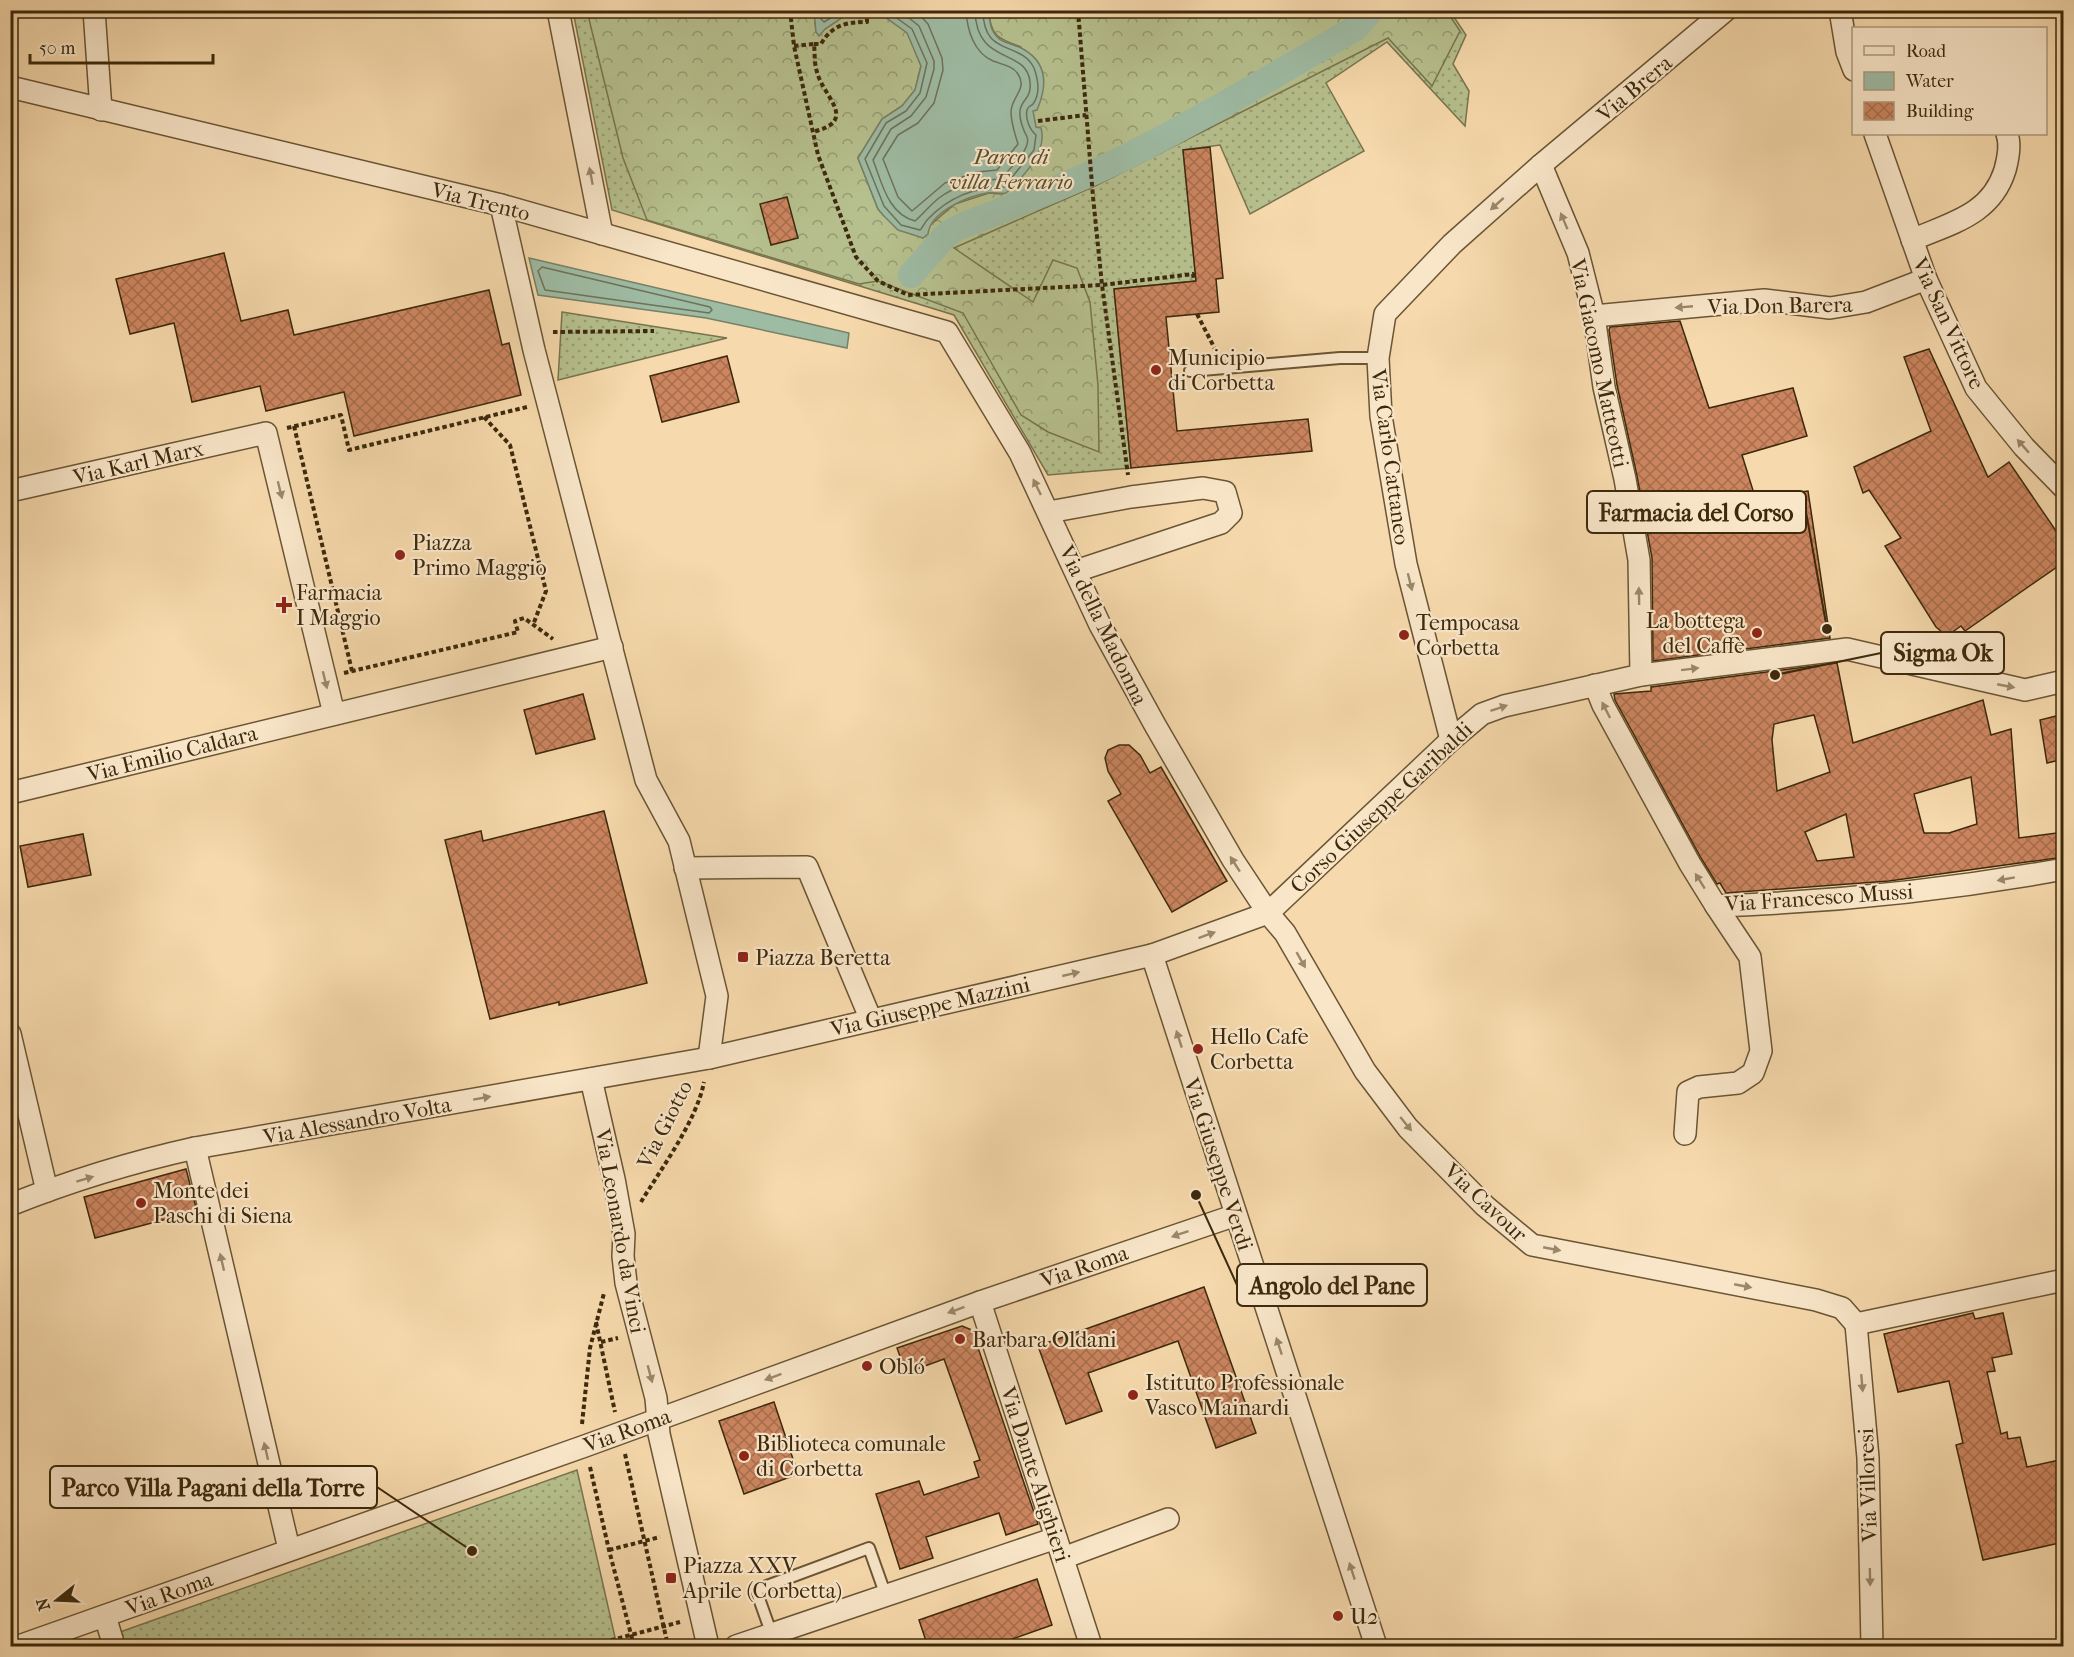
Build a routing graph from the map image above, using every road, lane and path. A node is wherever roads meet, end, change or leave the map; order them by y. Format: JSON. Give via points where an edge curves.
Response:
{"nodes":[{"id":1,"x":94,"y":10,"type":"edge"},
{"id":2,"x":558,"y":10,"type":"edge"},
{"id":3,"x":790,"y":10,"type":"edge"},
{"id":4,"x":867,"y":10,"type":"edge"},
{"id":5,"x":1078,"y":10,"type":"edge"},
{"id":6,"x":1726,"y":10,"type":"edge"},
{"id":7,"x":1840,"y":10,"type":"edge"},
{"id":8,"x":814,"y":44,"type":"junction"},
{"id":9,"x":794,"y":46,"type":"junction"},
{"id":10,"x":1852,"y":65,"type":"edge"},
{"id":11,"x":10,"y":87,"type":"edge"},
{"id":12,"x":101,"y":110,"type":"junction"},
{"id":13,"x":1086,"y":115,"type":"junction"},
{"id":14,"x":1038,"y":121,"type":"dead end"},
{"id":15,"x":812,"y":132,"type":"junction"},
{"id":16,"x":1875,"y":135,"type":"edge"},
{"id":17,"x":2007,"y":135,"type":"edge"},
{"id":18,"x":1541,"y":165,"type":"junction"},
{"id":19,"x":501,"y":205,"type":"junction"},
{"id":20,"x":602,"y":234,"type":"junction"},
{"id":21,"x":1912,"y":240,"type":"junction"},
{"id":22,"x":1926,"y":279,"type":"junction"},
{"id":23,"x":1194,"y":281,"type":"dead end"},
{"id":24,"x":1102,"y":285,"type":"junction"},
{"id":25,"x":1197,"y":314,"type":"dead end"},
{"id":26,"x":1594,"y":316,"type":"junction"},
{"id":27,"x":654,"y":331,"type":"dead end"},
{"id":28,"x":947,"y":333,"type":"joint"},
{"id":29,"x":534,"y":350,"type":"junction"},
{"id":30,"x":1378,"y":358,"type":"junction"},
{"id":31,"x":1224,"y":368,"type":"junction"},
{"id":32,"x":1190,"y":371,"type":"dead end"},
{"id":33,"x":531,"y":405,"type":"dead end"},
{"id":34,"x":484,"y":417,"type":"junction"},
{"id":35,"x":294,"y":426,"type":"junction"},
{"id":36,"x":266,"y":433,"type":"junction"},
{"id":37,"x":2064,"y":488,"type":"edge"},
{"id":38,"x":10,"y":491,"type":"edge"},
{"id":39,"x":1131,"y":497,"type":"junction"},
{"id":40,"x":1049,"y":512,"type":"junction"},
{"id":41,"x":1076,"y":571,"type":"junction"},
{"id":42,"x":533,"y":624,"type":"junction"},
{"id":43,"x":612,"y":647,"type":"junction"},
{"id":44,"x":565,"y":659,"type":"junction"},
{"id":45,"x":352,"y":671,"type":"junction"},
{"id":46,"x":1641,"y":675,"type":"junction"},
{"id":47,"x":325,"y":677,"type":"junction"},
{"id":48,"x":2064,"y":681,"type":"edge"},
{"id":49,"x":1595,"y":685,"type":"junction"},
{"id":50,"x":334,"y":714,"type":"junction"},
{"id":51,"x":1451,"y":740,"type":"junction"},
{"id":52,"x":10,"y":793,"type":"edge"},
{"id":53,"x":686,"y":868,"type":"junction"},
{"id":54,"x":2064,"y":869,"type":"edge"},
{"id":55,"x":1716,"y":906,"type":"junction"},
{"id":56,"x":1268,"y":913,"type":"junction"},
{"id":57,"x":1152,"y":955,"type":"junction"},
{"id":58,"x":871,"y":1020,"type":"junction"},
{"id":59,"x":10,"y":1034,"type":"edge"},
{"id":60,"x":709,"y":1058,"type":"junction"},
{"id":61,"x":591,"y":1079,"type":"junction"},
{"id":62,"x":1685,"y":1134,"type":"dead end"},
{"id":63,"x":195,"y":1148,"type":"junction"},
{"id":64,"x":46,"y":1191,"type":"junction"},
{"id":65,"x":10,"y":1205,"type":"edge"},
{"id":66,"x":1236,"y":1215,"type":"junction"},
{"id":67,"x":624,"y":1234,"type":"junction"},
{"id":68,"x":2064,"y":1280,"type":"edge"},
{"id":69,"x":980,"y":1302,"type":"junction"},
{"id":70,"x":596,"y":1320,"type":"dead end"},
{"id":71,"x":1856,"y":1324,"type":"junction"},
{"id":72,"x":658,"y":1419,"type":"junction"},
{"id":73,"x":620,"y":1433,"type":"junction"},
{"id":74,"x":1168,"y":1520,"type":"dead end"},
{"id":75,"x":681,"y":1532,"type":"junction"},
{"id":76,"x":645,"y":1540,"type":"junction"},
{"id":77,"x":1059,"y":1548,"type":"junction"},
{"id":78,"x":290,"y":1549,"type":"junction"},
{"id":79,"x":609,"y":1550,"type":"dead end"},
{"id":80,"x":886,"y":1596,"type":"junction"},
{"id":81,"x":105,"y":1616,"type":"junction"},
{"id":82,"x":701,"y":1616,"type":"junction"},
{"id":83,"x":663,"y":1626,"type":"junction"},
{"id":84,"x":772,"y":1635,"type":"junction"},
{"id":85,"x":19,"y":1647,"type":"edge"},
{"id":86,"x":114,"y":1647,"type":"edge"},
{"id":87,"x":589,"y":1647,"type":"edge"},
{"id":88,"x":668,"y":1647,"type":"edge"},
{"id":89,"x":708,"y":1647,"type":"edge"},
{"id":90,"x":736,"y":1647,"type":"edge"},
{"id":91,"x":1091,"y":1647,"type":"edge"},
{"id":92,"x":1376,"y":1647,"type":"edge"},
{"id":93,"x":1872,"y":1647,"type":"edge"}],
"edges":[{"from":1,"to":12,"type":"street"},
{"from":20,"to":2,"type":"street","one_way":true},
{"from":3,"to":9,"type":"path"},
{"from":4,"to":8,"type":"path","via":[[867,22],[845,23],[830,32],[821,44]]},
{"from":5,"to":13,"type":"path"},
{"from":6,"to":18,"type":"street","name":"Via Brera"},
{"from":7,"to":10,"type":"street"},
{"from":8,"to":9,"type":"path"},
{"from":8,"to":15,"type":"path","via":[[816,72],[831,97],[836,115],[828,129]]},
{"from":9,"to":15,"type":"path"},
{"from":11,"to":12,"type":"street","name":"Via Trento"},
{"from":12,"to":19,"type":"street","name":"Via Trento"},
{"from":13,"to":14,"type":"path"},
{"from":13,"to":24,"type":"path"},
{"from":15,"to":24,"type":"path","via":[[856,257],[878,281],[892,289],[908,295]]},
{"from":16,"to":21,"type":"street","name":"Via San Vittore"},
{"from":17,"to":21,"type":"street","via":[[2008,160],[2001,183],[1987,203],[1959,221]]},
{"from":26,"to":18,"type":"street","name":"Via Giacomo Matteotti","one_way":true,"via":[[1578,253]]},
{"from":18,"to":30,"type":"street","name":"Via Carlo Cattaneo","one_way":true,"via":[[1452,244],[1385,314]]},
{"from":19,"to":20,"type":"street","name":"Via Trento"},
{"from":19,"to":29,"type":"street"},
{"from":20,"to":28,"type":"street","name":"Via Trento"},
{"from":21,"to":22,"type":"street","name":"Via San Vittore"},
{"from":22,"to":26,"type":"street","name":"Via Don Barera","one_way":true,"via":[[1866,303],[1830,308],[1764,300]]},
{"from":37,"to":22,"type":"street","name":"Via San Vittore","one_way":true,"via":[[2024,447],[1976,387]]},
{"from":23,"to":24,"type":"path","via":[[1193,274]]},
{"from":24,"to":39,"type":"path"},
{"from":25,"to":31,"type":"path"},
{"from":46,"to":26,"type":"street","name":"Via Giacomo Matteotti","one_way":true,"via":[[1639,560],[1604,387]]},
{"from":27,"to":29,"type":"path","via":[[553,332],[552,345]]},
{"from":40,"to":28,"type":"street","name":"Via della Madonna","one_way":true,"via":[[1020,453]]},
{"from":29,"to":43,"type":"street"},
{"from":30,"to":31,"type":"lane"},
{"from":30,"to":51,"type":"street","name":"Via Carlo Cattaneo","one_way":true,"via":[[1381,416],[1406,564]]},
{"from":31,"to":32,"type":"lane"},
{"from":33,"to":34,"type":"path"},
{"from":34,"to":35,"type":"path","via":[[349,450],[341,415]]},
{"from":34,"to":42,"type":"path","via":[[510,445],[546,591]]},
{"from":35,"to":36,"type":"path"},
{"from":35,"to":45,"type":"path"},
{"from":36,"to":38,"type":"street","name":"Via Karl Marx"},
{"from":36,"to":47,"type":"street","one_way":true},
{"from":39,"to":40,"type":"street"},
{"from":39,"to":41,"type":"street","via":[[1203,488],[1225,492],[1231,513],[1221,523]]},
{"from":40,"to":41,"type":"street","name":"Via della Madonna"},
{"from":56,"to":41,"type":"street","name":"Via della Madonna","one_way":true,"via":[[1155,725],[1100,625]]},
{"from":42,"to":44,"type":"path","via":[[562,644]]},
{"from":42,"to":45,"type":"path","via":[[524,618],[515,621],[519,632]]},
{"from":43,"to":44,"type":"street"},
{"from":43,"to":53,"type":"street","via":[[646,780],[679,841]]},
{"from":44,"to":50,"type":"street"},
{"from":45,"to":47,"type":"path"},
{"from":46,"to":48,"type":"street","name":"Corso Giuseppe Garibaldi","one_way":true,"via":[[1847,649],[2025,690]]},
{"from":46,"to":49,"type":"street","name":"Corso Giuseppe Garibaldi"},
{"from":47,"to":50,"type":"street","one_way":true},
{"from":51,"to":49,"type":"street","name":"Corso Giuseppe Garibaldi","one_way":true,"via":[[1482,714]]},
{"from":55,"to":49,"type":"street","name":"Via Francesco Mussi","one_way":true},
{"from":50,"to":52,"type":"street","name":"Via Emilio Caldara"},
{"from":51,"to":56,"type":"street","name":"Corso Giuseppe Garibaldi"},
{"from":53,"to":58,"type":"street","via":[[807,867]]},
{"from":53,"to":60,"type":"street","via":[[717,996]]},
{"from":54,"to":55,"type":"street","name":"Via Francesco Mussi","one_way":true,"via":[[1975,885],[1791,904]]},
{"from":55,"to":62,"type":"street","via":[[1750,957],[1761,1051],[1753,1073],[1738,1083],[1699,1086],[1688,1092]]},
{"from":57,"to":56,"type":"street","name":"Via Giuseppe Mazzini","one_way":true},
{"from":56,"to":71,"type":"street","name":"Via Cavour","one_way":true,"via":[[1285,933],[1365,1071],[1408,1128],[1485,1206],[1532,1245],[1816,1300],[1842,1308]]},
{"from":58,"to":57,"type":"street","name":"Via Giuseppe Mazzini","one_way":true},
{"from":66,"to":57,"type":"street","name":"Via Giuseppe Verdi","one_way":true},
{"from":58,"to":60,"type":"street","name":"Via Giuseppe Mazzini"},
{"from":59,"to":64,"type":"street"},
{"from":60,"to":61,"type":"street","name":"Via Alessandro Volta"},
{"from":60,"to":67,"type":"path","name":"Via Giotto","via":[[694,1110]]},
{"from":63,"to":61,"type":"street","name":"Via Alessandro Volta","one_way":true},
{"from":61,"to":67,"type":"street","name":"Via Leonardo da Vinci"},
{"from":64,"to":63,"type":"street","name":"Via Alessandro Volta","one_way":true},
{"from":78,"to":63,"type":"street","one_way":true},
{"from":64,"to":65,"type":"street","name":"Via Alessandro Volta"},
{"from":66,"to":69,"type":"street","name":"Via Roma","one_way":true},
{"from":92,"to":66,"type":"street","name":"Via Giuseppe Verdi","one_way":true},
{"from":67,"to":72,"type":"street","name":"Via Leonardo da Vinci","one_way":true,"via":[[626,1283]]},
{"from":68,"to":71,"type":"street"},
{"from":69,"to":72,"type":"street","name":"Via Roma","one_way":true},
{"from":69,"to":77,"type":"street","name":"Via Dante Alighieri"},
{"from":70,"to":73,"type":"path"},
{"from":71,"to":93,"type":"street","name":"Via Villoresi","one_way":true,"via":[[1868,1458]]},
{"from":72,"to":73,"type":"street","name":"Via Roma"},
{"from":72,"to":75,"type":"street","name":"Via Leonardo da Vinci"},
{"from":73,"to":76,"type":"path"},
{"from":73,"to":78,"type":"street","name":"Via Roma"},
{"from":74,"to":77,"type":"street"},
{"from":75,"to":76,"type":"path"},
{"from":75,"to":82,"type":"street","name":"Via Leonardo da Vinci"},
{"from":76,"to":79,"type":"path"},
{"from":76,"to":83,"type":"path"},
{"from":77,"to":80,"type":"street"},
{"from":77,"to":91,"type":"street","name":"Via Dante Alighieri"},
{"from":78,"to":81,"type":"street","name":"Via Roma"},
{"from":80,"to":84,"type":"street"},
{"from":80,"to":84,"type":"lane","via":[[869,1548],[756,1590]]},
{"from":81,"to":85,"type":"street","name":"Via Roma"},
{"from":81,"to":86,"type":"street"},
{"from":82,"to":83,"type":"path"},
{"from":82,"to":89,"type":"street","name":"Via Leonardo da Vinci"},
{"from":83,"to":87,"type":"path"},
{"from":83,"to":88,"type":"path"},
{"from":84,"to":90,"type":"street"}]}
